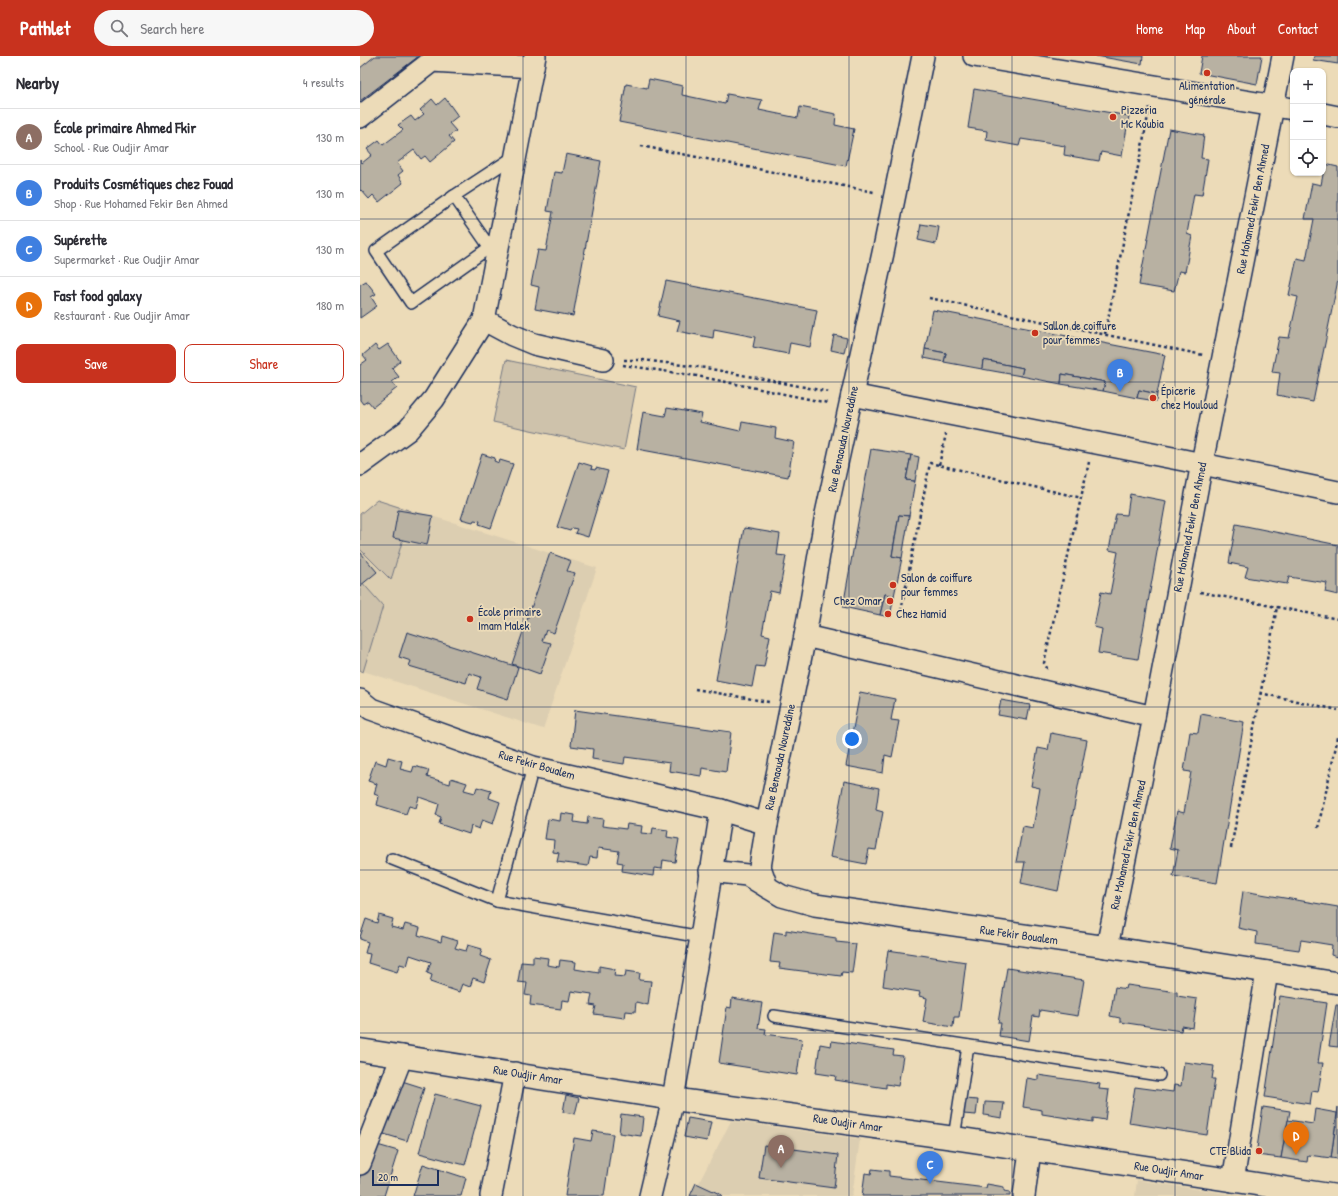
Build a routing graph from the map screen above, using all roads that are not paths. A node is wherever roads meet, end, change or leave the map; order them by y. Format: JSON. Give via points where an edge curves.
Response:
{"nodes":[{"id":1,"x":923,"y":56,"type":"edge"},
{"id":2,"x":974,"y":56,"type":"edge"},
{"id":3,"x":1283,"y":56,"type":"edge"},
{"id":4,"x":534,"y":62,"type":"edge"},
{"id":5,"x":1283,"y":108,"type":"edge"},
{"id":6,"x":1326,"y":115,"type":"edge"},
{"id":7,"x":360,"y":117,"type":"edge"},
{"id":8,"x":1338,"y":117,"type":"edge"},
{"id":9,"x":516,"y":155,"type":"junction"},
{"id":10,"x":454,"y":196,"type":"junction"},
{"id":11,"x":493,"y":251,"type":"junction"},
{"id":12,"x":484,"y":320,"type":"junction"},
{"id":13,"x":603,"y":360,"type":"road end"},
{"id":14,"x":852,"y":395,"type":"junction"},
{"id":15,"x":1202,"y":463,"type":"junction"},
{"id":16,"x":360,"y":465,"type":"edge"},
{"id":17,"x":1338,"y":492,"type":"edge"},
{"id":18,"x":805,"y":636,"type":"junction"},
{"id":19,"x":360,"y":700,"type":"edge"},
{"id":20,"x":1154,"y":717,"type":"junction"},
{"id":21,"x":533,"y":767,"type":"junction"},
{"id":22,"x":720,"y":810,"type":"junction"},
{"id":23,"x":767,"y":824,"type":"junction"},
{"id":24,"x":392,"y":859,"type":"dead end"},
{"id":25,"x":710,"y":871,"type":"junction"},
{"id":26,"x":767,"y":887,"type":"junction"},
{"id":27,"x":497,"y":901,"type":"junction"},
{"id":28,"x":701,"y":937,"type":"junction"},
{"id":29,"x":1107,"y":947,"type":"junction"},
{"id":30,"x":1267,"y":972,"type":"junction"},
{"id":31,"x":1338,"y":983,"type":"edge"},
{"id":32,"x":774,"y":1016,"type":"dead end"},
{"id":33,"x":968,"y":1046,"type":"junction"},
{"id":34,"x":360,"y":1050,"type":"edge"},
{"id":35,"x":402,"y":1056,"type":"junction"},
{"id":36,"x":515,"y":1073,"type":"junction"},
{"id":37,"x":1159,"y":1075,"type":"dead end"},
{"id":38,"x":673,"y":1099,"type":"junction"},
{"id":39,"x":954,"y":1138,"type":"junction"},
{"id":40,"x":1030,"y":1150,"type":"junction"},
{"id":41,"x":360,"y":1164,"type":"edge"},
{"id":42,"x":1233,"y":1181,"type":"junction"},
{"id":43,"x":491,"y":1196,"type":"edge"},
{"id":44,"x":650,"y":1196,"type":"edge"},
{"id":45,"x":1024,"y":1196,"type":"edge"},
{"id":46,"x":1336,"y":1196,"type":"edge"}],
"edges":[{"from":1,"to":14,"type":"street","name":"Rue Benaouda Noureddine"},
{"from":2,"to":5,"type":"street"},
{"from":3,"to":5,"type":"street","name":"Rue Mohamed Fekir Ben Ahmed"},
{"from":4,"to":7,"type":"street","via":[[432,61]]},
{"from":4,"to":9,"type":"street"},
{"from":5,"to":15,"type":"street","name":"Rue Mohamed Fekir Ben Ahmed"},
{"from":6,"to":8,"type":"street"},
{"from":9,"to":10,"type":"lane"},
{"from":9,"to":11,"type":"street"},
{"from":10,"to":11,"type":"lane"},
{"from":10,"to":11,"type":"lane","via":[[376,251],[411,303]]},
{"from":11,"to":12,"type":"street"},
{"from":12,"to":13,"type":"street","via":[[512,336],[534,344]]},
{"from":12,"to":16,"type":"street","via":[[434,399],[408,430]]},
{"from":14,"to":15,"type":"street"},
{"from":14,"to":18,"type":"street","name":"Rue Benaouda Noureddine","via":[[826,514]]},
{"from":15,"to":17,"type":"street"},
{"from":15,"to":20,"type":"street","name":"Rue Mohamed Fekir Ben Ahmed"},
{"from":18,"to":20,"type":"street"},
{"from":18,"to":23,"type":"street","name":"Rue Benaouda Noureddine"},
{"from":19,"to":21,"type":"street","name":"Rue Fekir Boualem","via":[[371,709]]},
{"from":20,"to":29,"type":"street","name":"Rue Mohamed Fekir Ben Ahmed"},
{"from":21,"to":22,"type":"street","name":"Rue Fekir Boualem"},
{"from":21,"to":27,"type":"lane"},
{"from":22,"to":23,"type":"street","name":"Rue Fekir Boualem"},
{"from":22,"to":25,"type":"street"},
{"from":23,"to":26,"type":"street","via":[[760,867]]},
{"from":24,"to":27,"type":"lane"},
{"from":25,"to":26,"type":"street","name":"Rue Fekir Boualem","via":[[748,875]]},
{"from":25,"to":28,"type":"street"},
{"from":26,"to":29,"type":"street","name":"Rue Fekir Boualem","via":[[782,896],[815,906]]},
{"from":27,"to":28,"type":"lane"},
{"from":28,"to":38,"type":"street"},
{"from":29,"to":30,"type":"street","name":"Rue Fekir Boualem"},
{"from":30,"to":31,"type":"street","name":"Rue Fekir Boualem"},
{"from":30,"to":42,"type":"street"},
{"from":32,"to":33,"type":"lane"},
{"from":33,"to":37,"type":"lane"},
{"from":33,"to":39,"type":"lane"},
{"from":34,"to":35,"type":"street","name":"Rue Oudjir Amar"},
{"from":35,"to":36,"type":"street","name":"Rue Oudjir Amar"},
{"from":35,"to":41,"type":"street"},
{"from":36,"to":38,"type":"street","name":"Rue Oudjir Amar"},
{"from":36,"to":43,"type":"street"},
{"from":38,"to":39,"type":"street","name":"Rue Oudjir Amar"},
{"from":38,"to":44,"type":"street"},
{"from":39,"to":40,"type":"street","name":"Rue Oudjir Amar"},
{"from":40,"to":42,"type":"street","name":"Rue Oudjir Amar"},
{"from":40,"to":45,"type":"street"},
{"from":42,"to":46,"type":"street","name":"Rue Oudjir Amar"}]}
